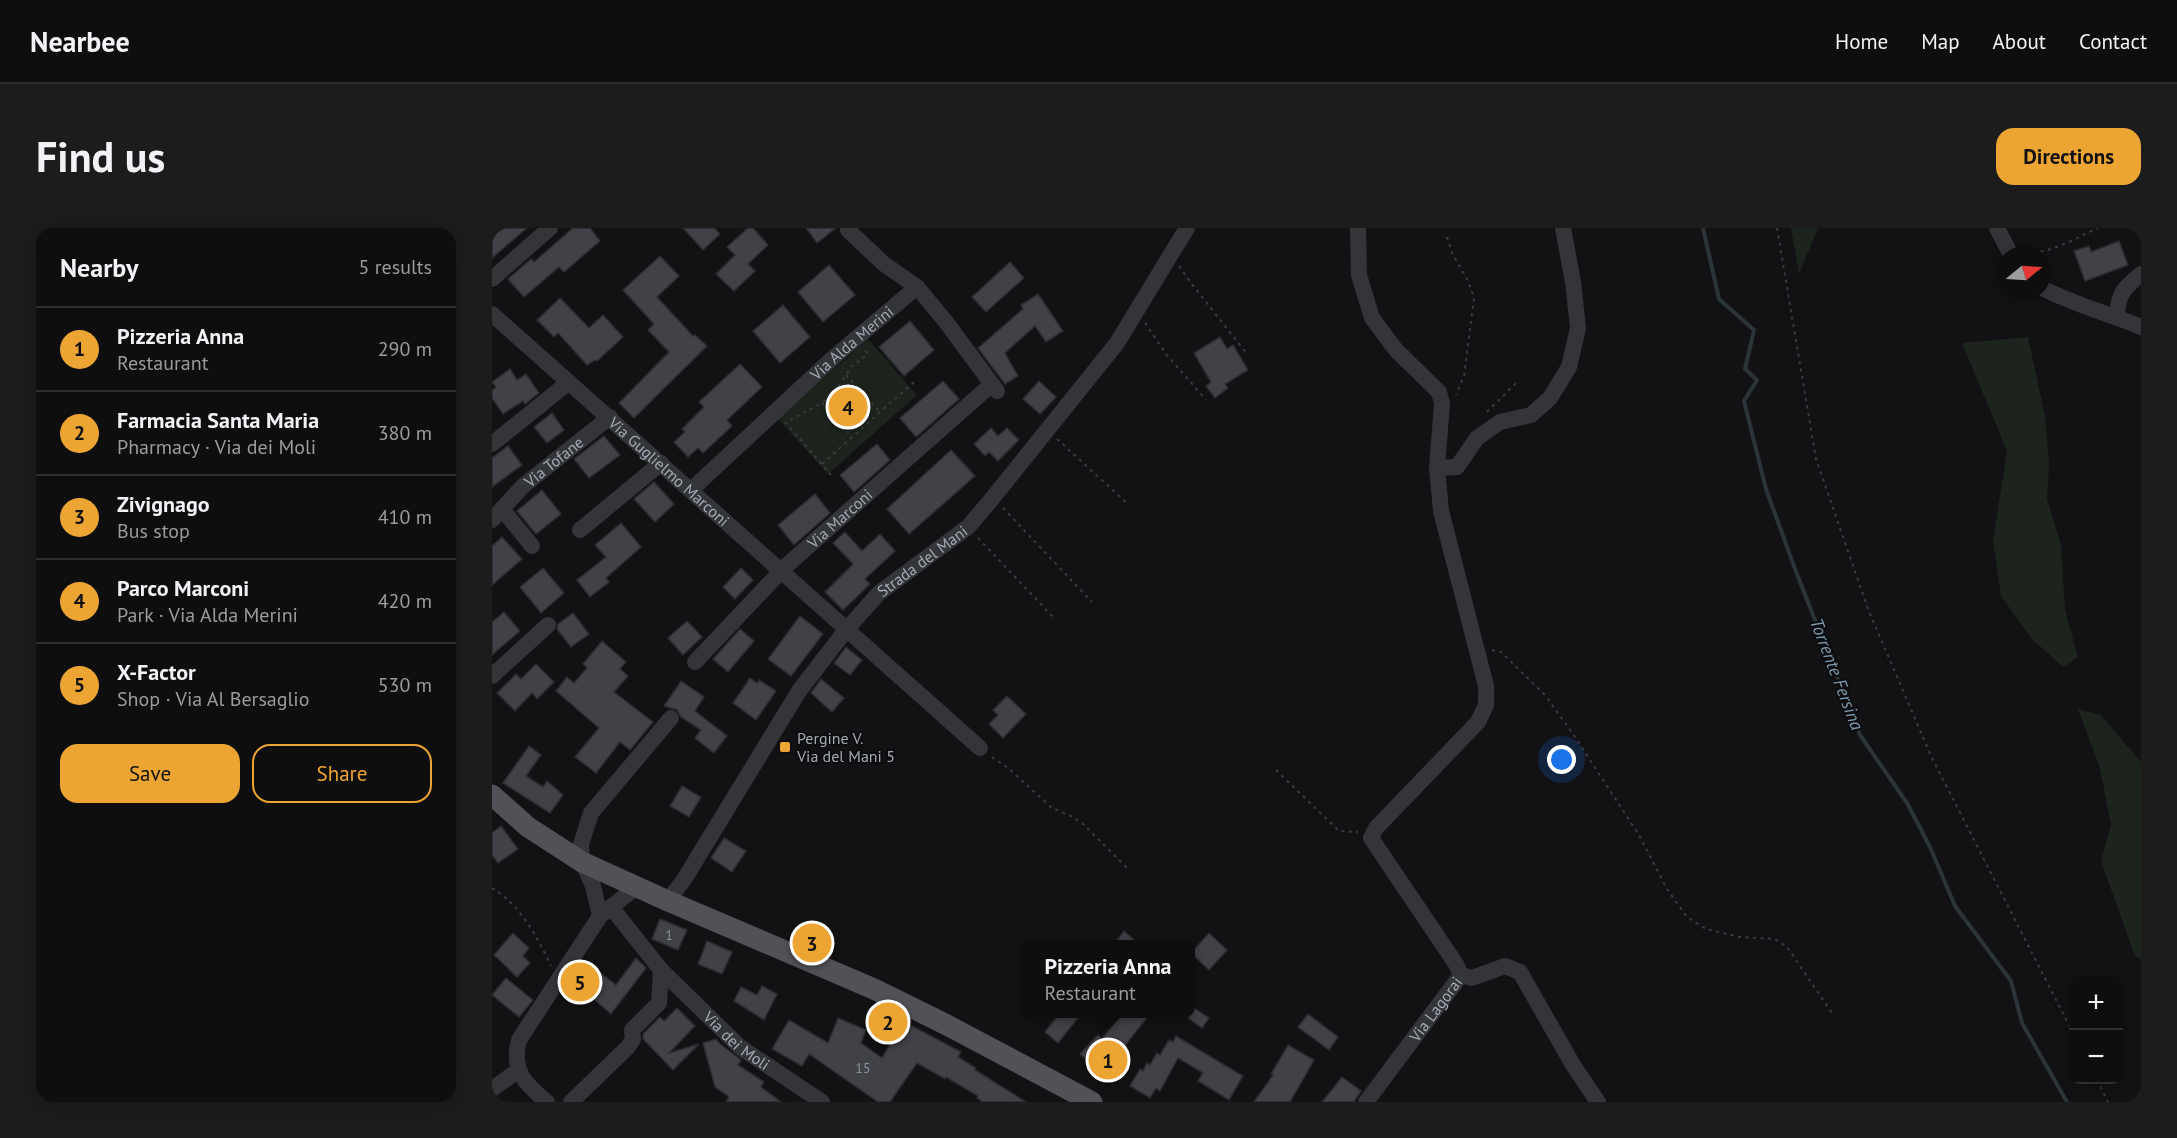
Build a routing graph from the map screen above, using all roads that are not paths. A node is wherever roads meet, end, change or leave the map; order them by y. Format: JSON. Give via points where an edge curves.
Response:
{"nodes":[{"id":1,"x":550,"y":228,"type":"edge"},
{"id":2,"x":1187,"y":228,"type":"edge"},
{"id":3,"x":1358,"y":228,"type":"edge"},
{"id":4,"x":1563,"y":228,"type":"edge"},
{"id":5,"x":1997,"y":228,"type":"edge"},
{"id":6,"x":848,"y":230,"type":"dead end"},
{"id":7,"x":2012,"y":246,"type":"edge"},
{"id":8,"x":2141,"y":274,"type":"edge"},
{"id":9,"x":492,"y":279,"type":"edge"},
{"id":10,"x":917,"y":287,"type":"junction"},
{"id":11,"x":2051,"y":292,"type":"edge"},
{"id":12,"x":492,"y":314,"type":"edge"},
{"id":13,"x":2117,"y":317,"type":"junction"},
{"id":14,"x":2141,"y":327,"type":"edge"},
{"id":15,"x":569,"y":382,"type":"junction"},
{"id":16,"x":610,"y":417,"type":"junction"},
{"id":17,"x":492,"y":444,"type":"edge"},
{"id":18,"x":661,"y":463,"type":"junction"},
{"id":19,"x":1437,"y":468,"type":"junction"},
{"id":20,"x":691,"y":490,"type":"junction"},
{"id":21,"x":497,"y":514,"type":"edge"},
{"id":22,"x":580,"y":530,"type":"dead end"},
{"id":23,"x":532,"y":546,"type":"dead end"},
{"id":24,"x":781,"y":571,"type":"junction"},
{"id":25,"x":548,"y":625,"type":"dead end"},
{"id":26,"x":846,"y":630,"type":"junction"},
{"id":27,"x":695,"y":662,"type":"dead end"},
{"id":28,"x":492,"y":676,"type":"edge"},
{"id":29,"x":671,"y":718,"type":"dead end"},
{"id":30,"x":980,"y":748,"type":"road end"},
{"id":31,"x":492,"y":795,"type":"edge"},
{"id":32,"x":582,"y":861,"type":"junction"},
{"id":33,"x":634,"y":886,"type":"junction"},
{"id":34,"x":668,"y":901,"type":"junction"},
{"id":35,"x":606,"y":912,"type":"junction"},
{"id":36,"x":661,"y":970,"type":"junction"},
{"id":37,"x":1461,"y":975,"type":"junction"},
{"id":38,"x":519,"y":1070,"type":"junction"},
{"id":39,"x":492,"y":1089,"type":"edge"},
{"id":40,"x":547,"y":1102,"type":"edge"},
{"id":41,"x":571,"y":1102,"type":"edge"},
{"id":42,"x":822,"y":1102,"type":"edge"},
{"id":43,"x":1092,"y":1102,"type":"edge"},
{"id":44,"x":1366,"y":1102,"type":"edge"},
{"id":45,"x":1598,"y":1102,"type":"edge"}],
"edges":[{"from":1,"to":9,"type":"street"},
{"from":2,"to":26,"type":"street","name":"Strada del Mani","via":[[1117,343],[991,500],[968,527],[879,593]]},
{"from":3,"to":19,"type":"street","via":[[1359,275],[1372,318],[1396,350],[1439,392],[1442,404]]},
{"from":4,"to":19,"type":"street","via":[[1578,328],[1569,367],[1550,398],[1532,415],[1500,422],[1477,438],[1456,467]]},
{"from":5,"to":7,"type":"street"},
{"from":6,"to":10,"type":"street","via":[[884,264]]},
{"from":8,"to":13,"type":"street","via":[[2123,290]]},
{"from":10,"to":20,"type":"street","name":"Via Alda Merini","via":[[834,357]]},
{"from":10,"to":24,"type":"street","name":"Via Marconi","via":[[994,388]]},
{"from":11,"to":13,"type":"street"},
{"from":12,"to":15,"type":"street","name":"Via Guglielmo Marconi"},
{"from":13,"to":14,"type":"street"},
{"from":15,"to":16,"type":"street","name":"Via Guglielmo Marconi"},
{"from":15,"to":17,"type":"street"},
{"from":16,"to":18,"type":"street","name":"Via Guglielmo Marconi"},
{"from":16,"to":21,"type":"street","name":"Via Tofane","via":[[524,486]]},
{"from":18,"to":20,"type":"street","name":"Via Guglielmo Marconi"},
{"from":18,"to":22,"type":"street"},
{"from":19,"to":37,"type":"street","via":[[1441,511],[1486,686],[1486,705],[1478,722],[1376,828],[1371,838]]},
{"from":20,"to":24,"type":"street","name":"Via Guglielmo Marconi"},
{"from":21,"to":23,"type":"street","name":"Via Tofane"},
{"from":24,"to":26,"type":"street","name":"Via Guglielmo Marconi"},
{"from":24,"to":27,"type":"street","name":"Via Marconi"},
{"from":25,"to":28,"type":"street"},
{"from":26,"to":30,"type":"street","name":"Via Guglielmo Marconi"},
{"from":26,"to":34,"type":"street","name":"Strada del Mani","via":[[799,691]]},
{"from":29,"to":32,"type":"street","via":[[591,813],[581,844]]},
{"from":31,"to":32,"type":"main road","via":[[528,827]]},
{"from":32,"to":33,"type":"main road"},
{"from":32,"to":35,"type":"street"},
{"from":33,"to":34,"type":"main road"},
{"from":33,"to":35,"type":"street"},
{"from":34,"to":43,"type":"main road","via":[[874,989]]},
{"from":35,"to":36,"type":"street","name":"Via dei Moli"},
{"from":35,"to":38,"type":"street","via":[[519,1040],[515,1054]]},
{"from":36,"to":41,"type":"street","via":[[659,1003],[632,1030],[633,1039],[628,1047]]},
{"from":36,"to":42,"type":"street","name":"Via dei Moli","via":[[740,1047]]},
{"from":37,"to":44,"type":"street","name":"Via Lagorai"},
{"from":37,"to":45,"type":"street","name":"Via Lagorai","via":[[1472,978],[1505,966],[1520,972]]},
{"from":38,"to":39,"type":"street"},
{"from":38,"to":40,"type":"street","via":[[529,1087]]}]}
